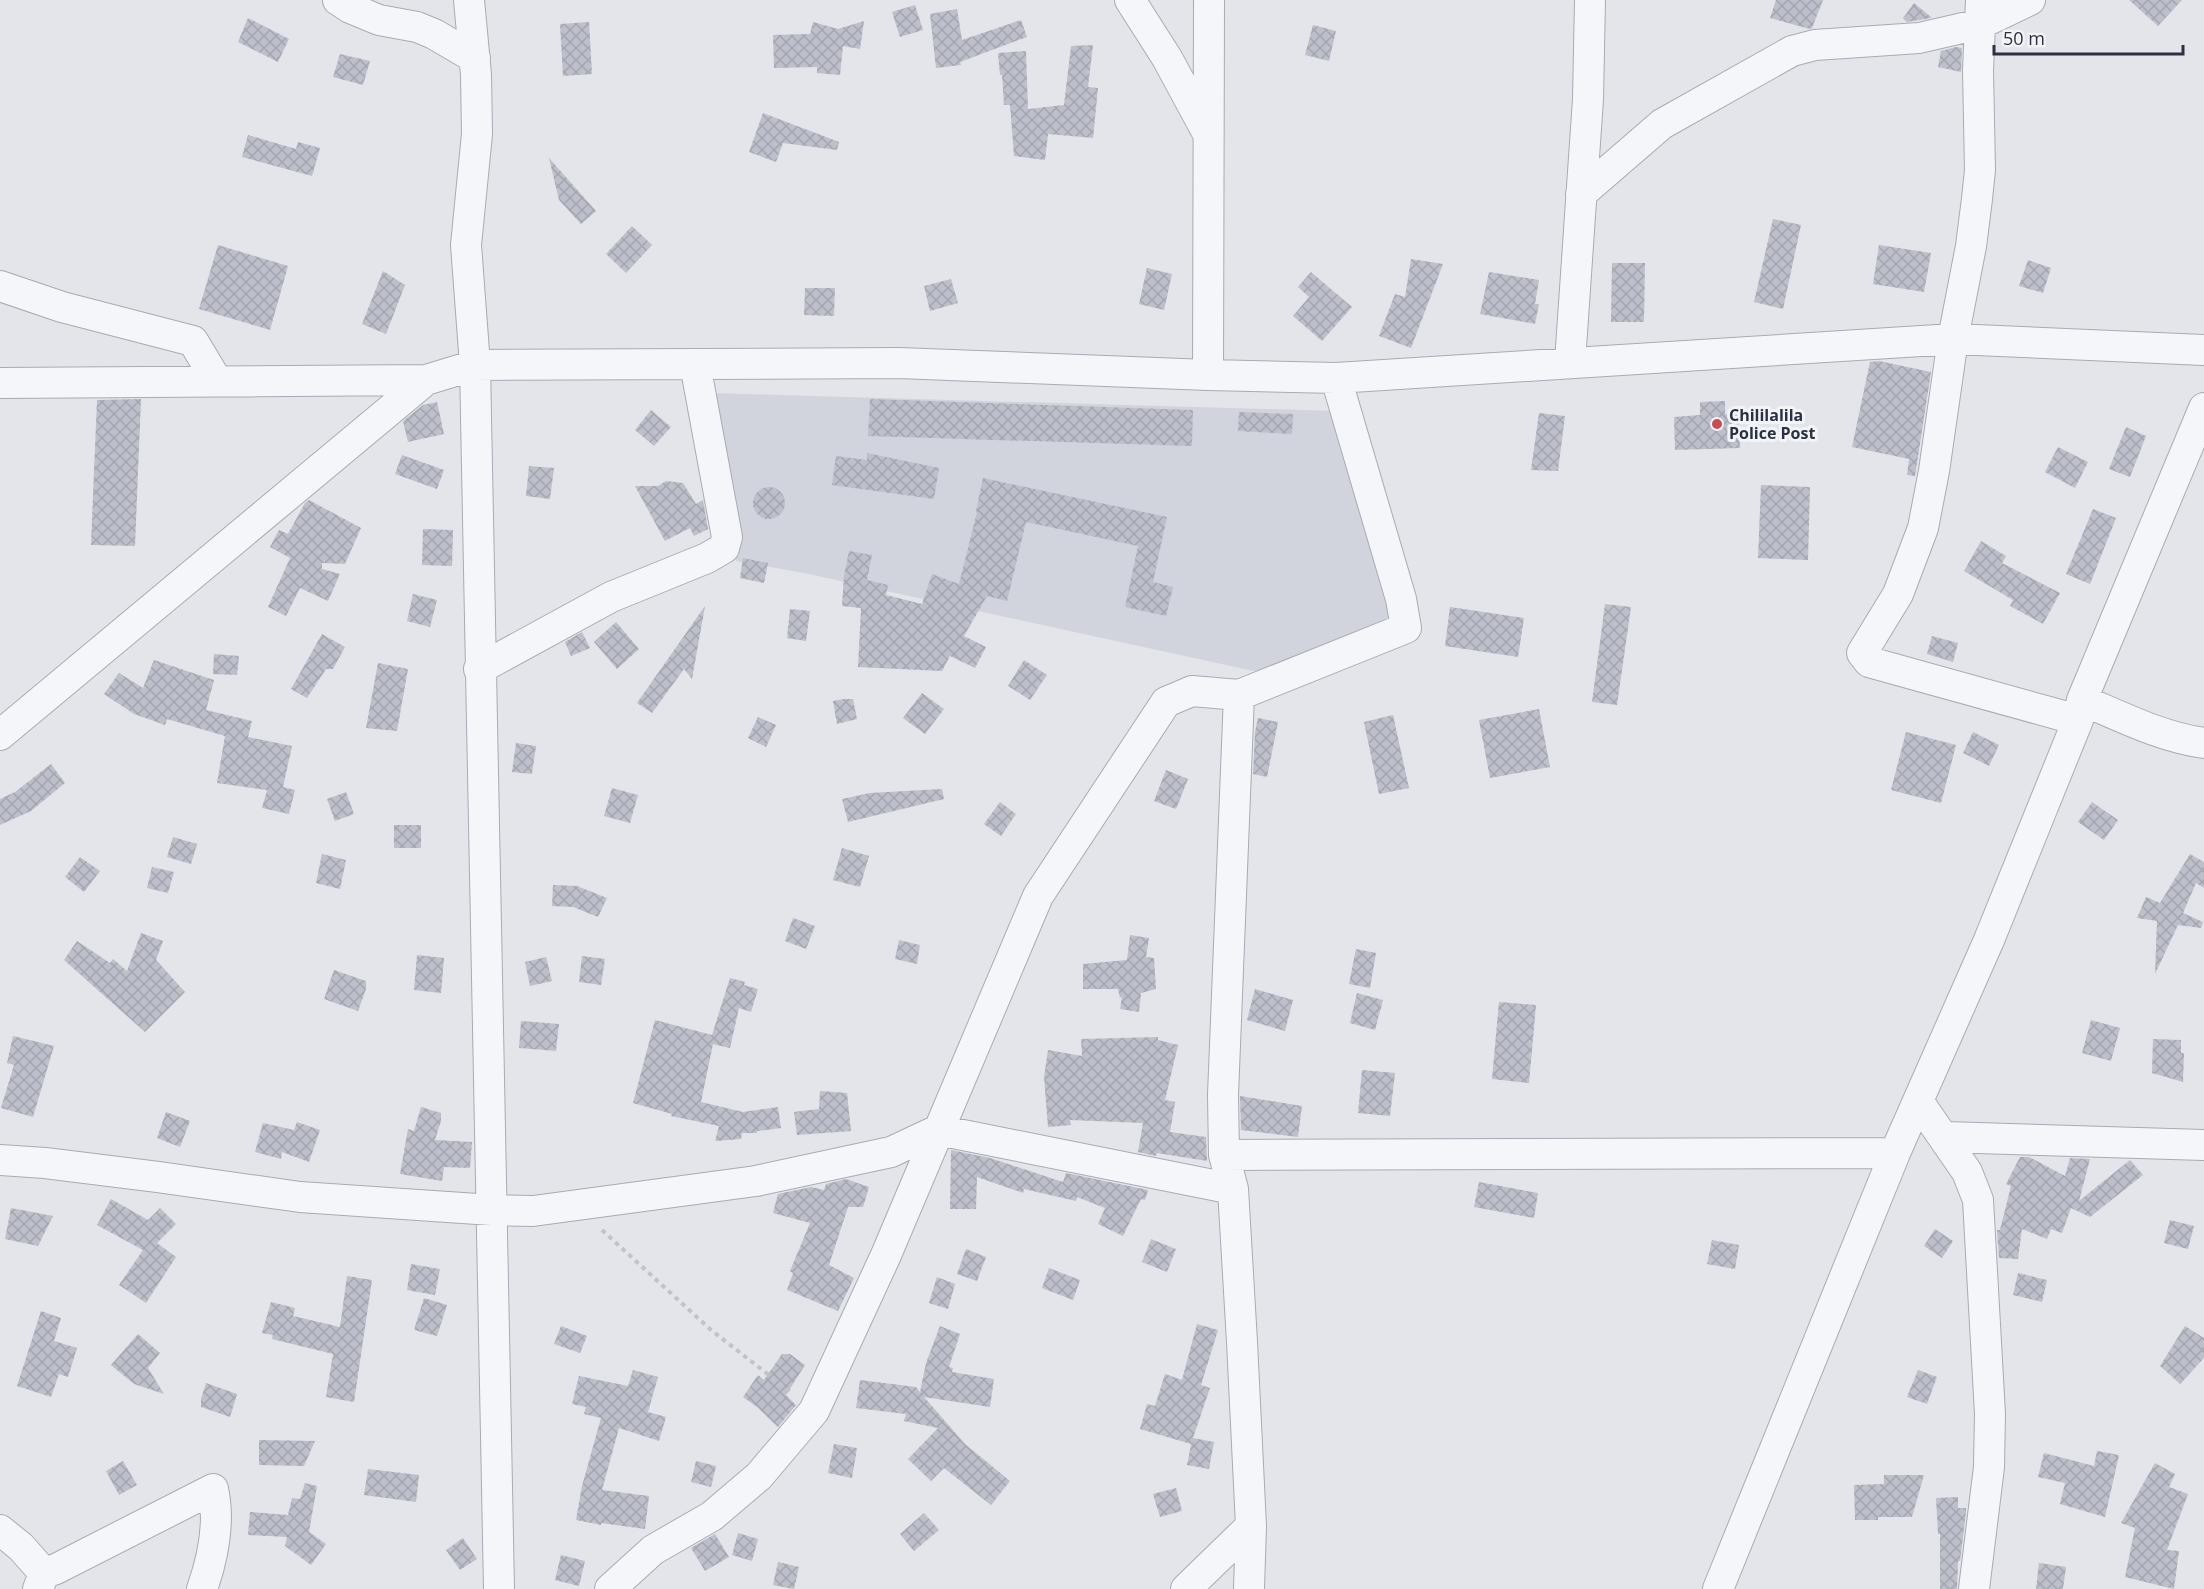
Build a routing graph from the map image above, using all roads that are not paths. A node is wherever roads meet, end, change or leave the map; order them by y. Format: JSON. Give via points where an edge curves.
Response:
{"nodes":[{"id":1,"x":338,"y":0,"type":"edge"},
{"id":2,"x":469,"y":0,"type":"edge"},
{"id":3,"x":1130,"y":0,"type":"edge"},
{"id":4,"x":1209,"y":0,"type":"edge"},
{"id":5,"x":1590,"y":0,"type":"edge"},
{"id":6,"x":2030,"y":0,"type":"edge"},
{"id":7,"x":1980,"y":12,"type":"edge"},
{"id":8,"x":475,"y":58,"type":"junction"},
{"id":9,"x":1209,"y":138,"type":"junction"},
{"id":10,"x":1581,"y":194,"type":"junction"},
{"id":11,"x":0,"y":286,"type":"edge"},
{"id":12,"x":1953,"y":339,"type":"junction"},
{"id":13,"x":2204,"y":350,"type":"edge"},
{"id":14,"x":1570,"y":362,"type":"junction"},
{"id":15,"x":695,"y":364,"type":"junction"},
{"id":16,"x":475,"y":365,"type":"junction"},
{"id":17,"x":1208,"y":375,"type":"junction"},
{"id":18,"x":1336,"y":378,"type":"junction"},
{"id":19,"x":426,"y":380,"type":"junction"},
{"id":20,"x":217,"y":381,"type":"junction"},
{"id":21,"x":0,"y":383,"type":"edge"},
{"id":22,"x":2204,"y":408,"type":"edge"},
{"id":23,"x":479,"y":669,"type":"junction"},
{"id":24,"x":1239,"y":695,"type":"junction"},
{"id":25,"x":2080,"y":710,"type":"junction"},
{"id":26,"x":0,"y":735,"type":"edge"},
{"id":27,"x":2204,"y":744,"type":"edge"},
{"id":28,"x":1918,"y":1101,"type":"junction"},
{"id":29,"x":938,"y":1130,"type":"junction"},
{"id":30,"x":1945,"y":1137,"type":"junction"},
{"id":31,"x":2204,"y":1145,"type":"edge"},
{"id":32,"x":1895,"y":1153,"type":"junction"},
{"id":33,"x":1224,"y":1155,"type":"junction"},
{"id":34,"x":0,"y":1160,"type":"edge"},
{"id":35,"x":1233,"y":1189,"type":"junction"},
{"id":36,"x":492,"y":1210,"type":"junction"},
{"id":37,"x":1251,"y":1527,"type":"junction"},
{"id":38,"x":0,"y":1530,"type":"edge"},
{"id":39,"x":41,"y":1581,"type":"edge"},
{"id":40,"x":202,"y":1589,"type":"edge"},
{"id":41,"x":499,"y":1589,"type":"edge"},
{"id":42,"x":610,"y":1589,"type":"edge"},
{"id":43,"x":1186,"y":1589,"type":"edge"},
{"id":44,"x":1249,"y":1589,"type":"edge"},
{"id":45,"x":1718,"y":1589,"type":"edge"},
{"id":46,"x":1974,"y":1589,"type":"edge"}],
"edges":[{"from":1,"to":8,"type":"street","via":[[379,20],[434,34]]},
{"from":2,"to":8,"type":"street"},
{"from":3,"to":9,"type":"street","via":[[1167,58]]},
{"from":4,"to":9,"type":"street"},
{"from":5,"to":10,"type":"street"},
{"from":6,"to":7,"type":"street"},
{"from":7,"to":10,"type":"street","via":[[1919,38],[1815,45],[1792,51],[1662,124]]},
{"from":7,"to":12,"type":"street","via":[[1980,170],[1971,246]]},
{"from":8,"to":16,"type":"street","via":[[477,134],[466,244]]},
{"from":9,"to":17,"type":"street"},
{"from":10,"to":14,"type":"street"},
{"from":11,"to":20,"type":"street","via":[[62,307],[193,341]]},
{"from":12,"to":13,"type":"street"},
{"from":12,"to":14,"type":"street"},
{"from":12,"to":25,"type":"street","via":[[1923,528],[1898,594],[1862,653],[1869,662]]},
{"from":14,"to":18,"type":"street"},
{"from":15,"to":16,"type":"street"},
{"from":15,"to":17,"type":"street","via":[[899,363]]},
{"from":15,"to":23,"type":"street","via":[[727,537],[724,548],[611,597]]},
{"from":16,"to":19,"type":"street"},
{"from":16,"to":23,"type":"street"},
{"from":17,"to":18,"type":"street"},
{"from":18,"to":24,"type":"street","via":[[1401,599],[1406,628]]},
{"from":19,"to":20,"type":"street"},
{"from":19,"to":26,"type":"street"},
{"from":20,"to":21,"type":"street"},
{"from":22,"to":25,"type":"street"},
{"from":23,"to":36,"type":"street"},
{"from":24,"to":29,"type":"street","via":[[1192,691],[1166,702],[1153,720],[1038,896]]},
{"from":24,"to":33,"type":"street"},
{"from":25,"to":27,"type":"street"},
{"from":25,"to":28,"type":"street","via":[[1989,940]]},
{"from":28,"to":30,"type":"street"},
{"from":28,"to":32,"type":"street"},
{"from":29,"to":35,"type":"street"},
{"from":29,"to":36,"type":"street","via":[[891,1152],[768,1178],[533,1211]]},
{"from":29,"to":42,"type":"street","via":[[814,1411],[759,1476],[712,1516],[653,1550]]},
{"from":30,"to":31,"type":"street"},
{"from":30,"to":46,"type":"street","via":[[1967,1172],[1978,1200],[1990,1414],[1989,1467]]},
{"from":32,"to":33,"type":"street"},
{"from":32,"to":45,"type":"street"},
{"from":33,"to":35,"type":"street"},
{"from":34,"to":36,"type":"street","via":[[300,1197]]},
{"from":35,"to":37,"type":"street"},
{"from":36,"to":41,"type":"street"},
{"from":37,"to":43,"type":"street"},
{"from":37,"to":44,"type":"street"},
{"from":38,"to":39,"type":"street","via":[[21,1547]]},
{"from":39,"to":40,"type":"street","via":[[56,1569],[213,1489],[214,1534]]}]}
